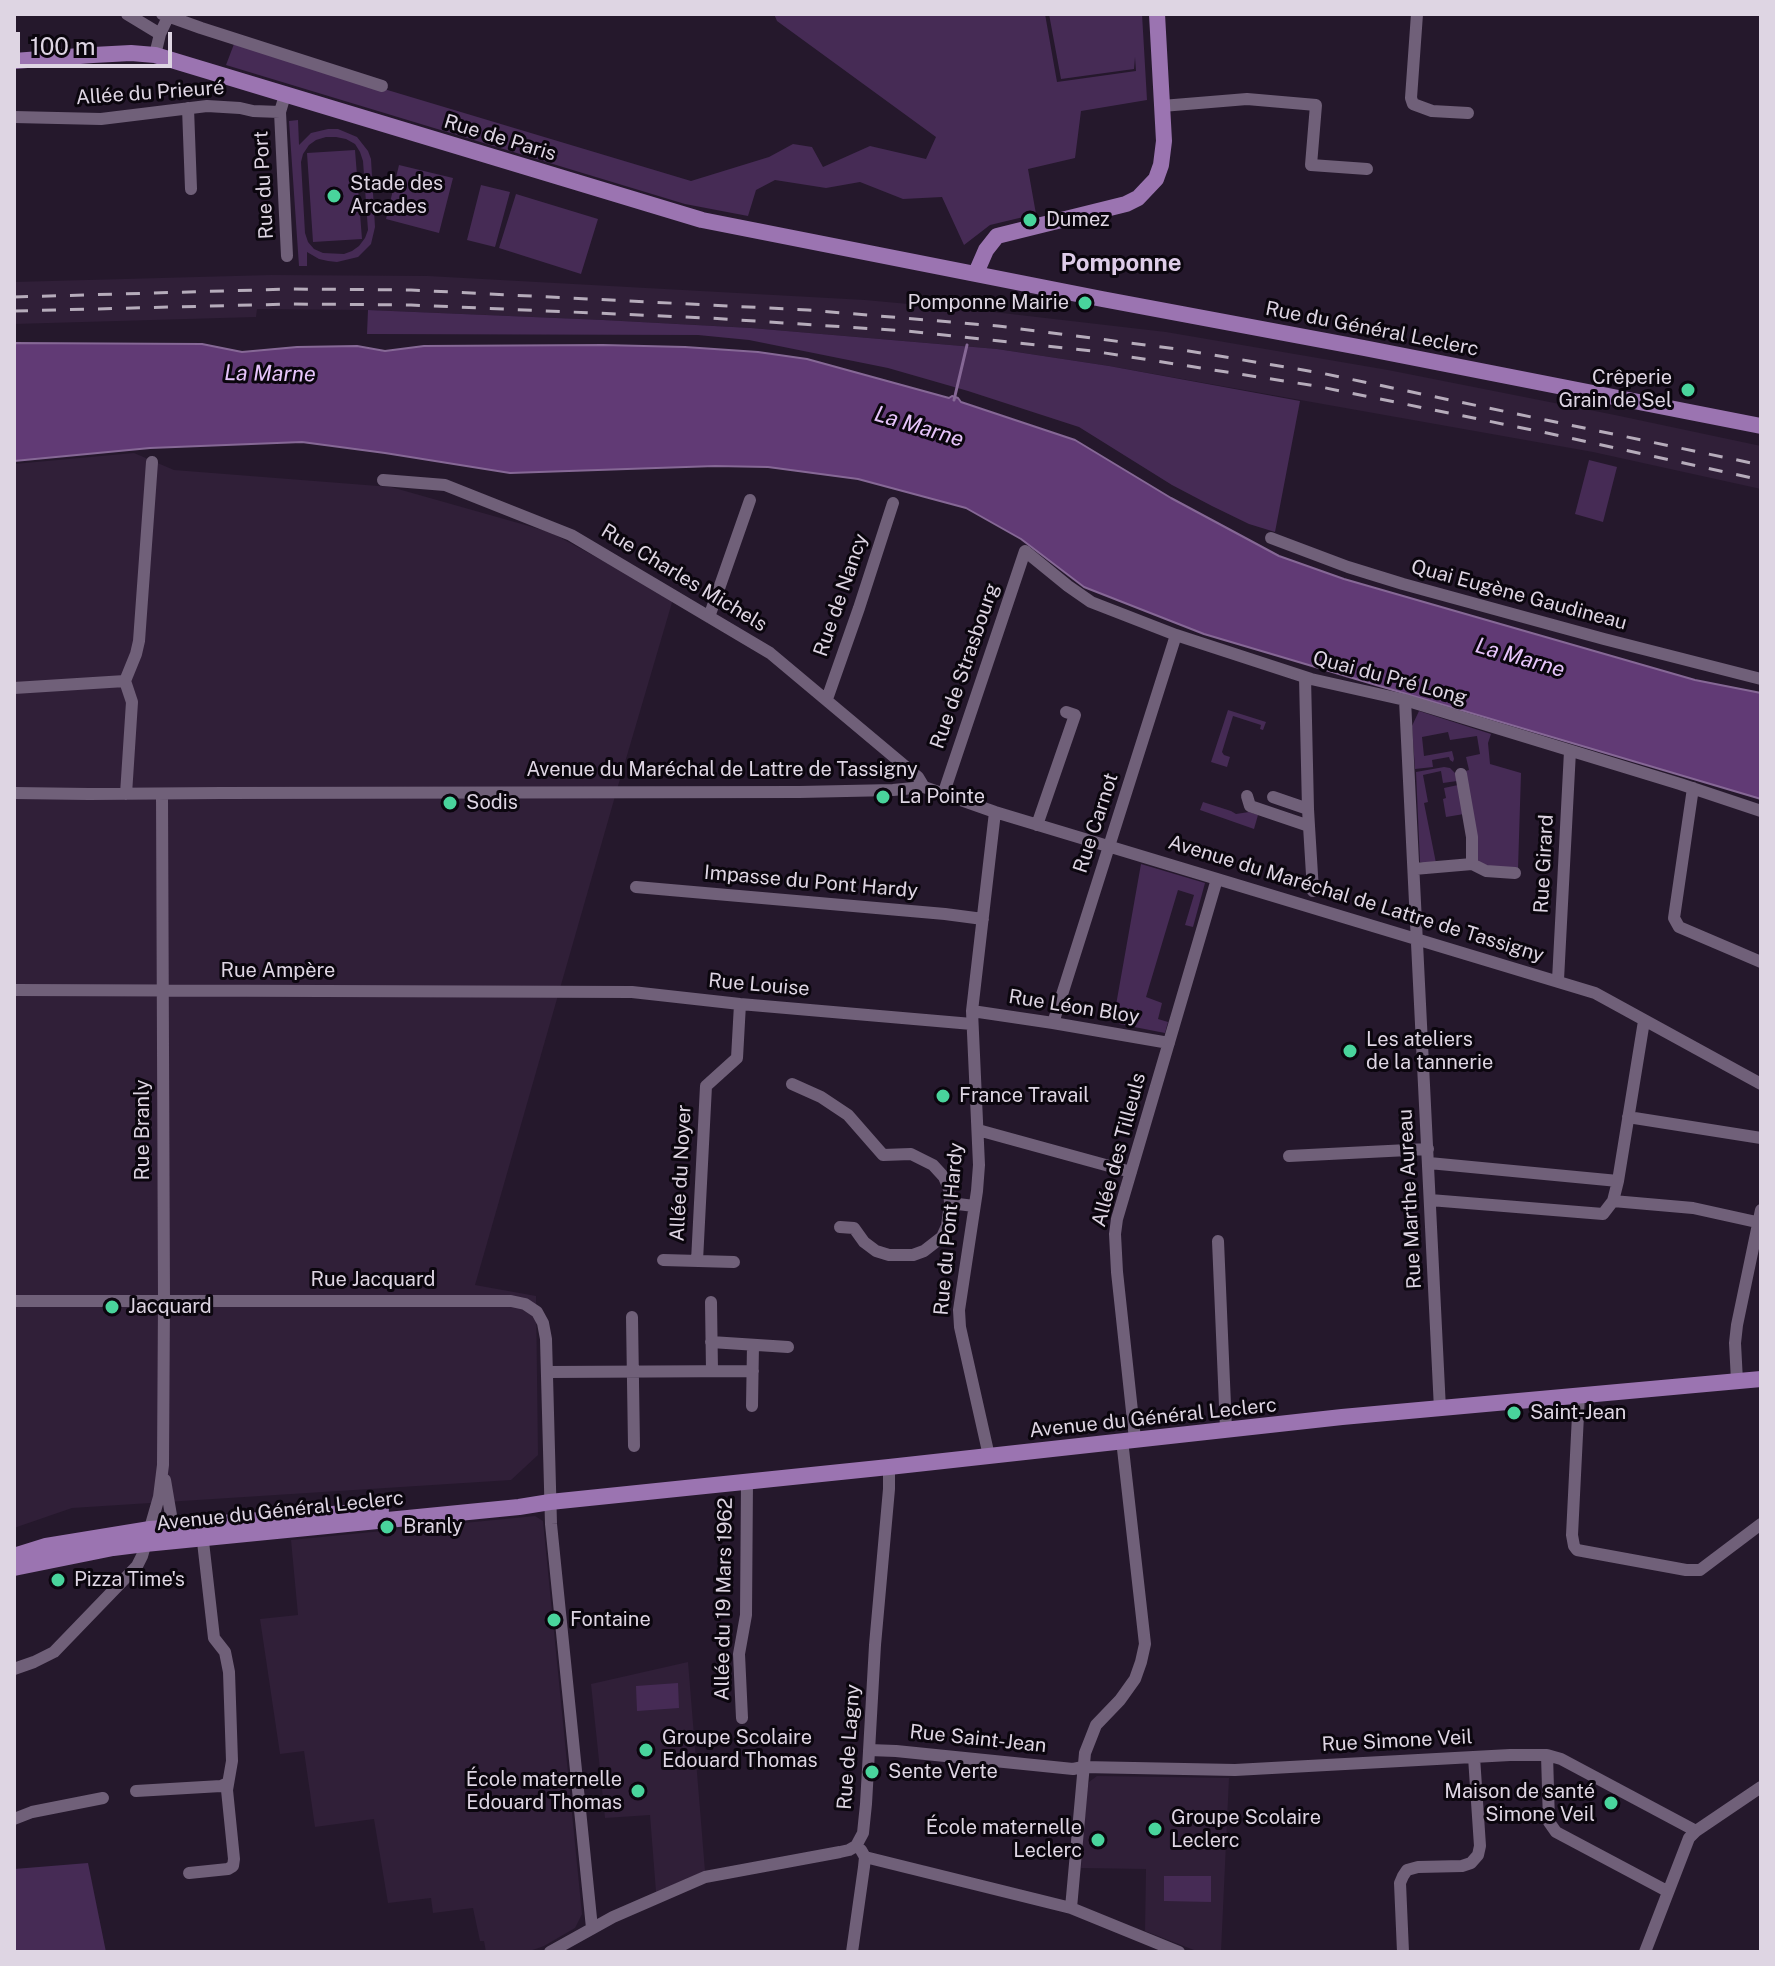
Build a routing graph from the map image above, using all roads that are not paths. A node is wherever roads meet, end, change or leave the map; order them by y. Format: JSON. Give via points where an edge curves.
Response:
{"nodes":[{"id":1,"x":127,"y":14,"type":"edge"},
{"id":2,"x":1157,"y":14,"type":"edge"},
{"id":3,"x":1417,"y":14,"type":"edge"},
{"id":4,"x":165,"y":16,"type":"edge"},
{"id":5,"x":160,"y":34,"type":"junction"},
{"id":6,"x":155,"y":55,"type":"junction"},
{"id":7,"x":14,"y":61,"type":"edge"},
{"id":8,"x":248,"y":83,"type":"junction"},
{"id":9,"x":382,"y":86,"type":"dead end"},
{"id":10,"x":285,"y":95,"type":"junction"},
{"id":11,"x":1162,"y":106,"type":"junction"},
{"id":12,"x":188,"y":108,"type":"junction"},
{"id":13,"x":240,"y":108,"type":"junction"},
{"id":14,"x":280,"y":112,"type":"junction"},
{"id":15,"x":1468,"y":113,"type":"dead end"},
{"id":16,"x":14,"y":117,"type":"edge"},
{"id":17,"x":1367,"y":169,"type":"dead end"},
{"id":18,"x":191,"y":189,"type":"dead end"},
{"id":19,"x":287,"y":256,"type":"dead end"},
{"id":20,"x":976,"y":273,"type":"junction"},
{"id":21,"x":1761,"y":426,"type":"edge"},
{"id":22,"x":152,"y":462,"type":"dead end"},
{"id":23,"x":383,"y":480,"type":"dead end"},
{"id":24,"x":750,"y":500,"type":"dead end"},
{"id":25,"x":893,"y":503,"type":"dead end"},
{"id":26,"x":1271,"y":538,"type":"dead end"},
{"id":27,"x":1025,"y":551,"type":"joint"},
{"id":28,"x":709,"y":617,"type":"junction"},
{"id":29,"x":1176,"y":635,"type":"junction"},
{"id":30,"x":1305,"y":677,"type":"junction"},
{"id":31,"x":1761,"y":679,"type":"edge"},
{"id":32,"x":125,"y":681,"type":"junction"},
{"id":33,"x":14,"y":688,"type":"edge"},
{"id":34,"x":827,"y":699,"type":"junction"},
{"id":35,"x":1405,"y":700,"type":"junction"},
{"id":36,"x":1066,"y":712,"type":"dead end"},
{"id":37,"x":1570,"y":751,"type":"junction"},
{"id":38,"x":1461,"y":774,"type":"dead end"},
{"id":39,"x":924,"y":787,"type":"junction"},
{"id":40,"x":1693,"y":788,"type":"junction"},
{"id":41,"x":14,"y":793,"type":"edge"},
{"id":42,"x":126,"y":794,"type":"junction"},
{"id":43,"x":162,"y":794,"type":"junction"},
{"id":44,"x":943,"y":795,"type":"junction"},
{"id":45,"x":1247,"y":796,"type":"dead end"},
{"id":46,"x":1273,"y":797,"type":"dead end"},
{"id":47,"x":1308,"y":809,"type":"junction"},
{"id":48,"x":1761,"y":811,"type":"edge"},
{"id":49,"x":995,"y":812,"type":"junction"},
{"id":50,"x":1037,"y":825,"type":"junction"},
{"id":51,"x":1309,"y":826,"type":"junction"},
{"id":52,"x":1109,"y":847,"type":"junction"},
{"id":53,"x":1472,"y":864,"type":"junction"},
{"id":54,"x":1414,"y":869,"type":"junction"},
{"id":55,"x":1515,"y":873,"type":"dead end"},
{"id":56,"x":1217,"y":879,"type":"junction"},
{"id":57,"x":636,"y":887,"type":"dead end"},
{"id":58,"x":1313,"y":891,"type":"dead end"},
{"id":59,"x":983,"y":919,"type":"junction"},
{"id":60,"x":1418,"y":940,"type":"junction"},
{"id":61,"x":1761,"y":962,"type":"edge"},
{"id":62,"x":1558,"y":980,"type":"junction"},
{"id":63,"x":14,"y":990,"type":"edge"},
{"id":64,"x":162,"y":990,"type":"junction"},
{"id":65,"x":542,"y":991,"type":"joint"},
{"id":66,"x":740,"y":1004,"type":"junction"},
{"id":67,"x":972,"y":1017,"type":"junction"},
{"id":68,"x":1644,"y":1021,"type":"junction"},
{"id":69,"x":1053,"y":1023,"type":"junction"},
{"id":70,"x":1169,"y":1043,"type":"junction"},
{"id":71,"x":792,"y":1084,"type":"dead end"},
{"id":72,"x":1761,"y":1084,"type":"edge"},
{"id":73,"x":1628,"y":1117,"type":"junction"},
{"id":74,"x":978,"y":1130,"type":"junction"},
{"id":75,"x":1761,"y":1138,"type":"edge"},
{"id":76,"x":1289,"y":1156,"type":"dead end"},
{"id":77,"x":1428,"y":1156,"type":"junction"},
{"id":78,"x":1131,"y":1172,"type":"junction"},
{"id":79,"x":1618,"y":1181,"type":"junction"},
{"id":80,"x":1430,"y":1200,"type":"junction"},
{"id":81,"x":1613,"y":1201,"type":"junction"},
{"id":82,"x":950,"y":1203,"type":"junction"},
{"id":83,"x":974,"y":1206,"type":"junction"},
{"id":84,"x":1760,"y":1218,"type":"edge"},
{"id":85,"x":840,"y":1227,"type":"dead end"},
{"id":86,"x":1218,"y":1241,"type":"dead end"},
{"id":87,"x":663,"y":1260,"type":"dead end"},
{"id":88,"x":697,"y":1261,"type":"junction"},
{"id":89,"x":734,"y":1262,"type":"dead end"},
{"id":90,"x":164,"y":1300,"type":"junction"},
{"id":91,"x":14,"y":1301,"type":"edge"},
{"id":92,"x":711,"y":1302,"type":"dead end"},
{"id":93,"x":632,"y":1317,"type":"dead end"},
{"id":94,"x":711,"y":1342,"type":"junction"},
{"id":95,"x":753,"y":1345,"type":"junction"},
{"id":96,"x":788,"y":1347,"type":"dead end"},
{"id":97,"x":633,"y":1371,"type":"junction"},
{"id":98,"x":712,"y":1371,"type":"junction"},
{"id":99,"x":753,"y":1371,"type":"junction"},
{"id":100,"x":547,"y":1372,"type":"junction"},
{"id":101,"x":1761,"y":1379,"type":"edge"},
{"id":102,"x":1737,"y":1381,"type":"junction"},
{"id":103,"x":1579,"y":1395,"type":"junction"},
{"id":104,"x":752,"y":1406,"type":"dead end"},
{"id":105,"x":1440,"y":1409,"type":"junction"},
{"id":106,"x":1226,"y":1429,"type":"junction"},
{"id":107,"x":1129,"y":1440,"type":"junction"},
{"id":108,"x":634,"y":1446,"type":"dead end"},
{"id":109,"x":989,"y":1456,"type":"junction"},
{"id":110,"x":163,"y":1465,"type":"junction"},
{"id":111,"x":889,"y":1467,"type":"junction"},
{"id":112,"x":747,"y":1481,"type":"junction"},
{"id":113,"x":550,"y":1502,"type":"junction"},
{"id":114,"x":1761,"y":1524,"type":"edge"},
{"id":115,"x":202,"y":1532,"type":"junction"},
{"id":116,"x":174,"y":1534,"type":"junction"},
{"id":117,"x":147,"y":1537,"type":"junction"},
{"id":118,"x":14,"y":1556,"type":"edge"},
{"id":119,"x":14,"y":1568,"type":"edge"},
{"id":120,"x":14,"y":1669,"type":"edge"},
{"id":121,"x":742,"y":1718,"type":"dead end"},
{"id":122,"x":869,"y":1750,"type":"junction"},
{"id":123,"x":1547,"y":1755,"type":"junction"},
{"id":124,"x":1474,"y":1757,"type":"junction"},
{"id":125,"x":1083,"y":1767,"type":"junction"},
{"id":126,"x":228,"y":1783,"type":"junction"},
{"id":127,"x":1761,"y":1787,"type":"edge"},
{"id":128,"x":136,"y":1791,"type":"dead end"},
{"id":129,"x":103,"y":1798,"type":"dead end"},
{"id":130,"x":14,"y":1819,"type":"edge"},
{"id":131,"x":1696,"y":1831,"type":"junction"},
{"id":132,"x":856,"y":1846,"type":"junction"},
{"id":133,"x":865,"y":1857,"type":"junction"},
{"id":134,"x":189,"y":1873,"type":"dead end"},
{"id":135,"x":1667,"y":1891,"type":"junction"},
{"id":136,"x":1071,"y":1908,"type":"junction"},
{"id":137,"x":592,"y":1928,"type":"junction"},
{"id":138,"x":550,"y":1952,"type":"edge"},
{"id":139,"x":852,"y":1952,"type":"edge"},
{"id":140,"x":1179,"y":1952,"type":"edge"},
{"id":141,"x":1403,"y":1952,"type":"edge"},
{"id":142,"x":1645,"y":1952,"type":"edge"}],
"edges":[{"from":1,"to":5,"type":"street"},
{"from":2,"to":11,"type":"main road"},
{"from":3,"to":15,"type":"street","via":[[1413,104]]},
{"from":4,"to":5,"type":"street"},
{"from":4,"to":9,"type":"street"},
{"from":5,"to":6,"type":"street"},
{"from":6,"to":7,"type":"main road","name":"Rue de Paris"},
{"from":6,"to":8,"type":"main road","name":"Rue de Paris"},
{"from":8,"to":10,"type":"main road","name":"Rue de Paris"},
{"from":8,"to":13,"type":"street"},
{"from":10,"to":14,"type":"street","name":"Rue du Port"},
{"from":10,"to":20,"type":"main road","name":"Rue de Paris","via":[[702,220]]},
{"from":11,"to":17,"type":"street","via":[[1247,99],[1316,105],[1311,165]]},
{"from":11,"to":20,"type":"main road","via":[[1161,165],[1138,198],[997,236]]},
{"from":12,"to":13,"type":"street","name":"Allée du Prieuré"},
{"from":12,"to":16,"type":"street","name":"Allée du Prieuré","via":[[101,119]]},
{"from":12,"to":18,"type":"street"},
{"from":13,"to":14,"type":"street","name":"Allée du Prieuré"},
{"from":14,"to":19,"type":"street","name":"Rue du Port"},
{"from":20,"to":21,"type":"main road","name":"Rue du Général Leclerc"},
{"from":22,"to":32,"type":"street","via":[[139,641]]},
{"from":23,"to":28,"type":"street","name":"Rue Charles Michels","via":[[445,485],[571,535]]},
{"from":24,"to":28,"type":"street"},
{"from":25,"to":34,"type":"street","name":"Rue de Nancy"},
{"from":26,"to":31,"type":"street","name":"Quai Eugène Gaudineau","via":[[1403,584]]},
{"from":27,"to":29,"type":"street","name":"Quai du Pré Long","via":[[1091,602]]},
{"from":27,"to":44,"type":"street","name":"Rue de Strasbourg"},
{"from":28,"to":34,"type":"street","name":"Rue Charles Michels","via":[[770,653]]},
{"from":29,"to":30,"type":"street","name":"Quai du Pré Long"},
{"from":29,"to":52,"type":"street","name":"Rue Carnot"},
{"from":30,"to":35,"type":"street","name":"Quai du Pré Long"},
{"from":30,"to":47,"type":"street"},
{"from":32,"to":33,"type":"street"},
{"from":32,"to":42,"type":"street","via":[[132,702]]},
{"from":34,"to":39,"type":"street","name":"Rue Charles Michels"},
{"from":35,"to":37,"type":"street","name":"Quai du Pré Long"},
{"from":35,"to":54,"type":"street","name":"Rue Marthe Aureau"},
{"from":36,"to":50,"type":"street","via":[[1075,715]]},
{"from":37,"to":40,"type":"street","name":"Quai du Pré Long"},
{"from":37,"to":62,"type":"street","name":"Rue Girard"},
{"from":38,"to":53,"type":"street"},
{"from":39,"to":43,"type":"street","name":"Avenue du Maréchal de Lattre de Tassigny"},
{"from":39,"to":44,"type":"street","name":"Avenue du Maréchal de Lattre de Tassigny"},
{"from":40,"to":48,"type":"street","name":"Quai du Pré Long"},
{"from":40,"to":61,"type":"street","via":[[1674,918],[1679,927]]},
{"from":41,"to":42,"type":"street","name":"Avenue du Maréchal de Lattre de Tassigny"},
{"from":42,"to":43,"type":"street","name":"Avenue du Maréchal de Lattre de Tassigny"},
{"from":43,"to":64,"type":"street","name":"Rue Branly"},
{"from":44,"to":49,"type":"street","name":"Avenue du Maréchal de Lattre de Tassigny"},
{"from":45,"to":51,"type":"street","via":[[1250,806]]},
{"from":46,"to":47,"type":"street"},
{"from":47,"to":51,"type":"street"},
{"from":49,"to":50,"type":"street","name":"Avenue du Maréchal de Lattre de Tassigny"},
{"from":49,"to":59,"type":"street","name":"Rue du Pont Hardy"},
{"from":50,"to":52,"type":"street","name":"Avenue du Maréchal de Lattre de Tassigny"},
{"from":51,"to":58,"type":"street"},
{"from":52,"to":56,"type":"street","name":"Avenue du Maréchal de Lattre de Tassigny"},
{"from":52,"to":69,"type":"street","name":"Rue Carnot"},
{"from":53,"to":54,"type":"street"},
{"from":53,"to":55,"type":"street"},
{"from":54,"to":60,"type":"street","name":"Rue Marthe Aureau"},
{"from":56,"to":60,"type":"street","name":"Avenue du Maréchal de Lattre de Tassigny"},
{"from":56,"to":70,"type":"street","name":"Allée des Tilleuls"},
{"from":57,"to":59,"type":"street","name":"Impasse du Pont Hardy"},
{"from":59,"to":67,"type":"street","name":"Rue du Pont Hardy"},
{"from":60,"to":62,"type":"street","name":"Avenue du Maréchal de Lattre de Tassigny"},
{"from":60,"to":77,"type":"street","name":"Rue Marthe Aureau"},
{"from":62,"to":68,"type":"street","name":"Avenue du Maréchal de Lattre de Tassigny","via":[[1595,993]]},
{"from":63,"to":64,"type":"street","name":"Rue Ampère"},
{"from":64,"to":65,"type":"street","name":"Rue Ampère"},
{"from":64,"to":90,"type":"street","name":"Rue Branly"},
{"from":65,"to":66,"type":"street","name":"Rue Louise","via":[[632,992]]},
{"from":66,"to":67,"type":"street","name":"Rue Louise"},
{"from":66,"to":88,"type":"street","name":"Allée du Noyer","via":[[737,1058],[706,1086]]},
{"from":67,"to":69,"type":"street","name":"Rue Léon Bloy"},
{"from":67,"to":74,"type":"street","name":"Rue du Pont Hardy"},
{"from":68,"to":72,"type":"street","name":"Avenue du Maréchal de Lattre de Tassigny"},
{"from":68,"to":73,"type":"street"},
{"from":69,"to":70,"type":"street","name":"Rue Léon Bloy"},
{"from":70,"to":78,"type":"street","name":"Allée des Tilleuls"},
{"from":71,"to":82,"type":"street","via":[[848,1115],[880,1153],[920,1156],[933,1165],[944,1177]]},
{"from":73,"to":75,"type":"street"},
{"from":73,"to":79,"type":"street"},
{"from":74,"to":78,"type":"street"},
{"from":74,"to":83,"type":"street","name":"Rue du Pont Hardy"},
{"from":76,"to":77,"type":"street"},
{"from":77,"to":79,"type":"street"},
{"from":77,"to":80,"type":"street","name":"Rue Marthe Aureau"},
{"from":78,"to":107,"type":"street","name":"Allée des Tilleuls","via":[[1117,1219],[1115,1249]]},
{"from":79,"to":81,"type":"street"},
{"from":80,"to":81,"type":"street","via":[[1595,1214],[1603,1214]]},
{"from":80,"to":105,"type":"street","name":"Rue Marthe Aureau"},
{"from":81,"to":84,"type":"street"},
{"from":82,"to":83,"type":"street"},
{"from":82,"to":85,"type":"street","via":[[942,1237],[913,1255],[876,1251],[854,1228]]},
{"from":83,"to":109,"type":"street","name":"Rue du Pont Hardy","via":[[960,1327]]},
{"from":84,"to":102,"type":"street","via":[[1737,1325]]},
{"from":86,"to":106,"type":"street"},
{"from":87,"to":88,"type":"street","name":"Allée du Noyer"},
{"from":88,"to":89,"type":"street","name":"Allée du Noyer"},
{"from":90,"to":91,"type":"street","name":"Rue Jacquard"},
{"from":90,"to":100,"type":"street","name":"Rue Jacquard","via":[[511,1301],[537,1312],[543,1323]]},
{"from":90,"to":110,"type":"street","name":"Rue Branly"},
{"from":92,"to":94,"type":"street"},
{"from":93,"to":97,"type":"street"},
{"from":94,"to":95,"type":"street"},
{"from":94,"to":98,"type":"street"},
{"from":95,"to":96,"type":"street"},
{"from":95,"to":99,"type":"street"},
{"from":97,"to":98,"type":"street"},
{"from":97,"to":100,"type":"street"},
{"from":97,"to":108,"type":"street"},
{"from":98,"to":99,"type":"street"},
{"from":99,"to":104,"type":"street"},
{"from":100,"to":113,"type":"street","name":"Rue Jacquard"},
{"from":101,"to":102,"type":"main road","name":"Avenue du Général Leclerc"},
{"from":102,"to":103,"type":"main road","name":"Avenue du Général Leclerc"},
{"from":103,"to":105,"type":"main road","name":"Avenue du Général Leclerc"},
{"from":103,"to":114,"type":"street","via":[[1572,1535],[1577,1550],[1700,1570]]},
{"from":105,"to":106,"type":"main road","name":"Avenue du Général Leclerc"},
{"from":106,"to":107,"type":"main road","name":"Avenue du Général Leclerc"},
{"from":107,"to":109,"type":"main road","name":"Avenue du Général Leclerc"},
{"from":107,"to":125,"type":"street","name":"Allée des Tilleuls","via":[[1145,1644],[1135,1679],[1096,1725]]},
{"from":109,"to":111,"type":"main road","name":"Avenue du Général Leclerc"},
{"from":110,"to":116,"type":"street","name":"Rue Branly"},
{"from":110,"to":117,"type":"street","name":"Rue Branly"},
{"from":111,"to":112,"type":"main road","name":"Avenue du Général Leclerc"},
{"from":111,"to":122,"type":"street","name":"Rue de Lagny"},
{"from":112,"to":113,"type":"main road","name":"Avenue du Général Leclerc"},
{"from":112,"to":121,"type":"street","name":"Allée du 19 Mars 1962","via":[[746,1615],[739,1654]]},
{"from":113,"to":115,"type":"main road","name":"Avenue du Général Leclerc","via":[[394,1510]]},
{"from":113,"to":137,"type":"street","name":"Rue Jacquard"},
{"from":115,"to":116,"type":"main road","name":"Avenue du Général Leclerc"},
{"from":115,"to":126,"type":"street","via":[[214,1638],[225,1652],[229,1672]]},
{"from":116,"to":117,"type":"main road","name":"Avenue du Général Leclerc"},
{"from":117,"to":118,"type":"main road","name":"Avenue du Général Leclerc","via":[[46,1546]]},
{"from":117,"to":119,"type":"main road","name":"Avenue du Général Leclerc"},
{"from":117,"to":120,"type":"street","name":"Rue Branly","via":[[137,1566],[65,1642]]},
{"from":122,"to":125,"type":"street","name":"Rue Saint-Jean"},
{"from":122,"to":132,"type":"street","name":"Rue de Lagny","via":[[863,1833]]},
{"from":123,"to":124,"type":"street","name":"Rue Simone Veil"},
{"from":123,"to":131,"type":"street","name":"Rue Simone Veil"},
{"from":123,"to":135,"type":"street","via":[[1549,1822],[1556,1832]]},
{"from":124,"to":125,"type":"street","name":"Rue Simone Veil","via":[[1235,1770]]},
{"from":124,"to":141,"type":"street","via":[[1478,1855],[1462,1866],[1407,1870],[1400,1883]]},
{"from":125,"to":136,"type":"street","name":"Allée des Tilleuls"},
{"from":126,"to":128,"type":"street"},
{"from":126,"to":134,"type":"street","via":[[233,1866]]},
{"from":127,"to":131,"type":"street"},
{"from":129,"to":130,"type":"street"},
{"from":131,"to":135,"type":"street"},
{"from":132,"to":133,"type":"street"},
{"from":132,"to":137,"type":"street","via":[[713,1874]]},
{"from":133,"to":136,"type":"street"},
{"from":133,"to":139,"type":"street"},
{"from":135,"to":142,"type":"street"},
{"from":136,"to":140,"type":"street"},
{"from":137,"to":138,"type":"street"}]}
